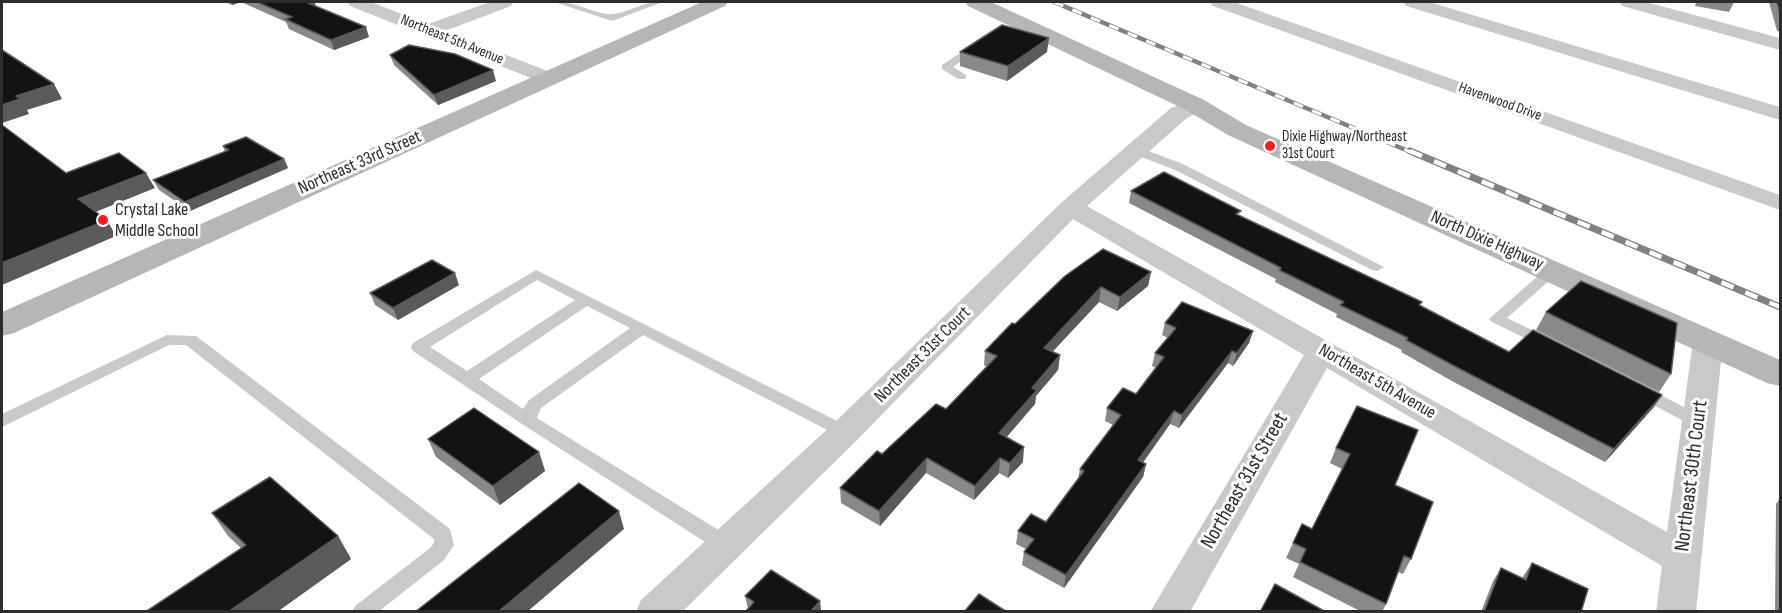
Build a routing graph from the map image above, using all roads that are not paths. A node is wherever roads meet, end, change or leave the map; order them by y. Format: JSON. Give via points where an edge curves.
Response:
{"nodes":[{"id":1,"x":356,"y":2,"type":"edge"},
{"id":2,"x":505,"y":2,"type":"edge"},
{"id":3,"x":559,"y":2,"type":"edge"},
{"id":4,"x":658,"y":2,"type":"edge"},
{"id":5,"x":718,"y":2,"type":"edge"},
{"id":6,"x":975,"y":2,"type":"edge"},
{"id":7,"x":1219,"y":2,"type":"edge"},
{"id":8,"x":1412,"y":2,"type":"edge"},
{"id":9,"x":1628,"y":2,"type":"edge"},
{"id":10,"x":1656,"y":5,"type":"edge"},
{"id":11,"x":427,"y":31,"type":"junction"},
{"id":12,"x":982,"y":44,"type":"edge"},
{"id":13,"x":1780,"y":44,"type":"edge"},
{"id":14,"x":962,"y":77,"type":"dead end"},
{"id":15,"x":548,"y":78,"type":"junction"},
{"id":16,"x":1195,"y":105,"type":"junction"},
{"id":17,"x":1780,"y":114,"type":"edge"},
{"id":18,"x":1135,"y":150,"type":"junction"},
{"id":19,"x":1780,"y":202,"type":"edge"},
{"id":20,"x":1071,"y":207,"type":"junction"},
{"id":21,"x":1377,"y":267,"type":"dead end"},
{"id":22,"x":1553,"y":270,"type":"junction"},
{"id":23,"x":586,"y":300,"type":"junction"},
{"id":24,"x":2,"y":325,"type":"edge"},
{"id":25,"x":644,"y":330,"type":"junction"},
{"id":26,"x":1708,"y":341,"type":"junction"},
{"id":27,"x":1780,"y":349,"type":"edge"},
{"id":28,"x":1322,"y":350,"type":"junction"},
{"id":29,"x":1558,"y":350,"type":"edge"},
{"id":30,"x":1780,"y":374,"type":"edge"},
{"id":31,"x":468,"y":380,"type":"junction"},
{"id":32,"x":1629,"y":385,"type":"edge"},
{"id":33,"x":3,"y":417,"type":"edge"},
{"id":34,"x":528,"y":420,"type":"junction"},
{"id":35,"x":1699,"y":422,"type":"junction"},
{"id":36,"x":845,"y":432,"type":"junction"},
{"id":37,"x":726,"y":545,"type":"junction"},
{"id":38,"x":1682,"y":559,"type":"junction"},
{"id":39,"x":362,"y":612,"type":"edge"},
{"id":40,"x":655,"y":612,"type":"edge"},
{"id":41,"x":1169,"y":612,"type":"edge"},
{"id":42,"x":1676,"y":612,"type":"edge"}],
"edges":[{"from":1,"to":11,"type":"street","name":"Northeast 5th Avenue"},
{"from":2,"to":11,"type":"street"},
{"from":3,"to":4,"type":"lane","via":[[612,18]]},
{"from":5,"to":15,"type":"main road","name":"Northeast 33rd Street"},
{"from":6,"to":16,"type":"main road","name":"North Dixie Highway","via":[[1011,26]]},
{"from":7,"to":19,"type":"street","name":"Havenwood Drive"},
{"from":8,"to":17,"type":"street"},
{"from":9,"to":10,"type":"street"},
{"from":10,"to":13,"type":"street"},
{"from":11,"to":15,"type":"street","name":"Northeast 5th Avenue"},
{"from":12,"to":14,"type":"lane","via":[[946,67]]},
{"from":15,"to":24,"type":"main road","name":"Northeast 33rd Street"},
{"from":16,"to":18,"type":"street","name":"Northeast 31st Court","via":[[1179,113]]},
{"from":16,"to":22,"type":"main road","name":"North Dixie Highway","via":[[1238,130]]},
{"from":16,"to":27,"type":"main road","name":"North Dixie Highway","via":[[1241,112]]},
{"from":18,"to":20,"type":"street","name":"Northeast 31st Court"},
{"from":18,"to":21,"type":"lane","via":[[1179,167]]},
{"from":20,"to":28,"type":"street","name":"Northeast 5th Avenue"},
{"from":20,"to":36,"type":"street","name":"Northeast 31st Court"},
{"from":22,"to":26,"type":"main road","name":"North Dixie Highway"},
{"from":22,"to":29,"type":"lane","via":[[1497,320]]},
{"from":23,"to":25,"type":"lane"},
{"from":23,"to":31,"type":"lane"},
{"from":23,"to":31,"type":"lane","via":[[536,274],[419,347]]},
{"from":25,"to":34,"type":"lane","via":[[535,404]]},
{"from":25,"to":36,"type":"lane"},
{"from":26,"to":30,"type":"main road","name":"North Dixie Highway"},
{"from":26,"to":35,"type":"street","name":"Northeast 30th Court"},
{"from":28,"to":38,"type":"street","name":"Northeast 5th Avenue"},
{"from":28,"to":41,"type":"street","name":"Northeast 31st Street"},
{"from":31,"to":34,"type":"lane"},
{"from":32,"to":35,"type":"lane"},
{"from":33,"to":39,"type":"lane","via":[[167,340],[190,340],[443,535],[444,545],[437,555]]},
{"from":34,"to":37,"type":"lane"},
{"from":35,"to":38,"type":"street","name":"Northeast 30th Court"},
{"from":36,"to":37,"type":"street","name":"Northeast 31st Court"},
{"from":37,"to":40,"type":"street","name":"Northeast 31st Court"},
{"from":38,"to":42,"type":"street","name":"Northeast 30th Court"}]}
